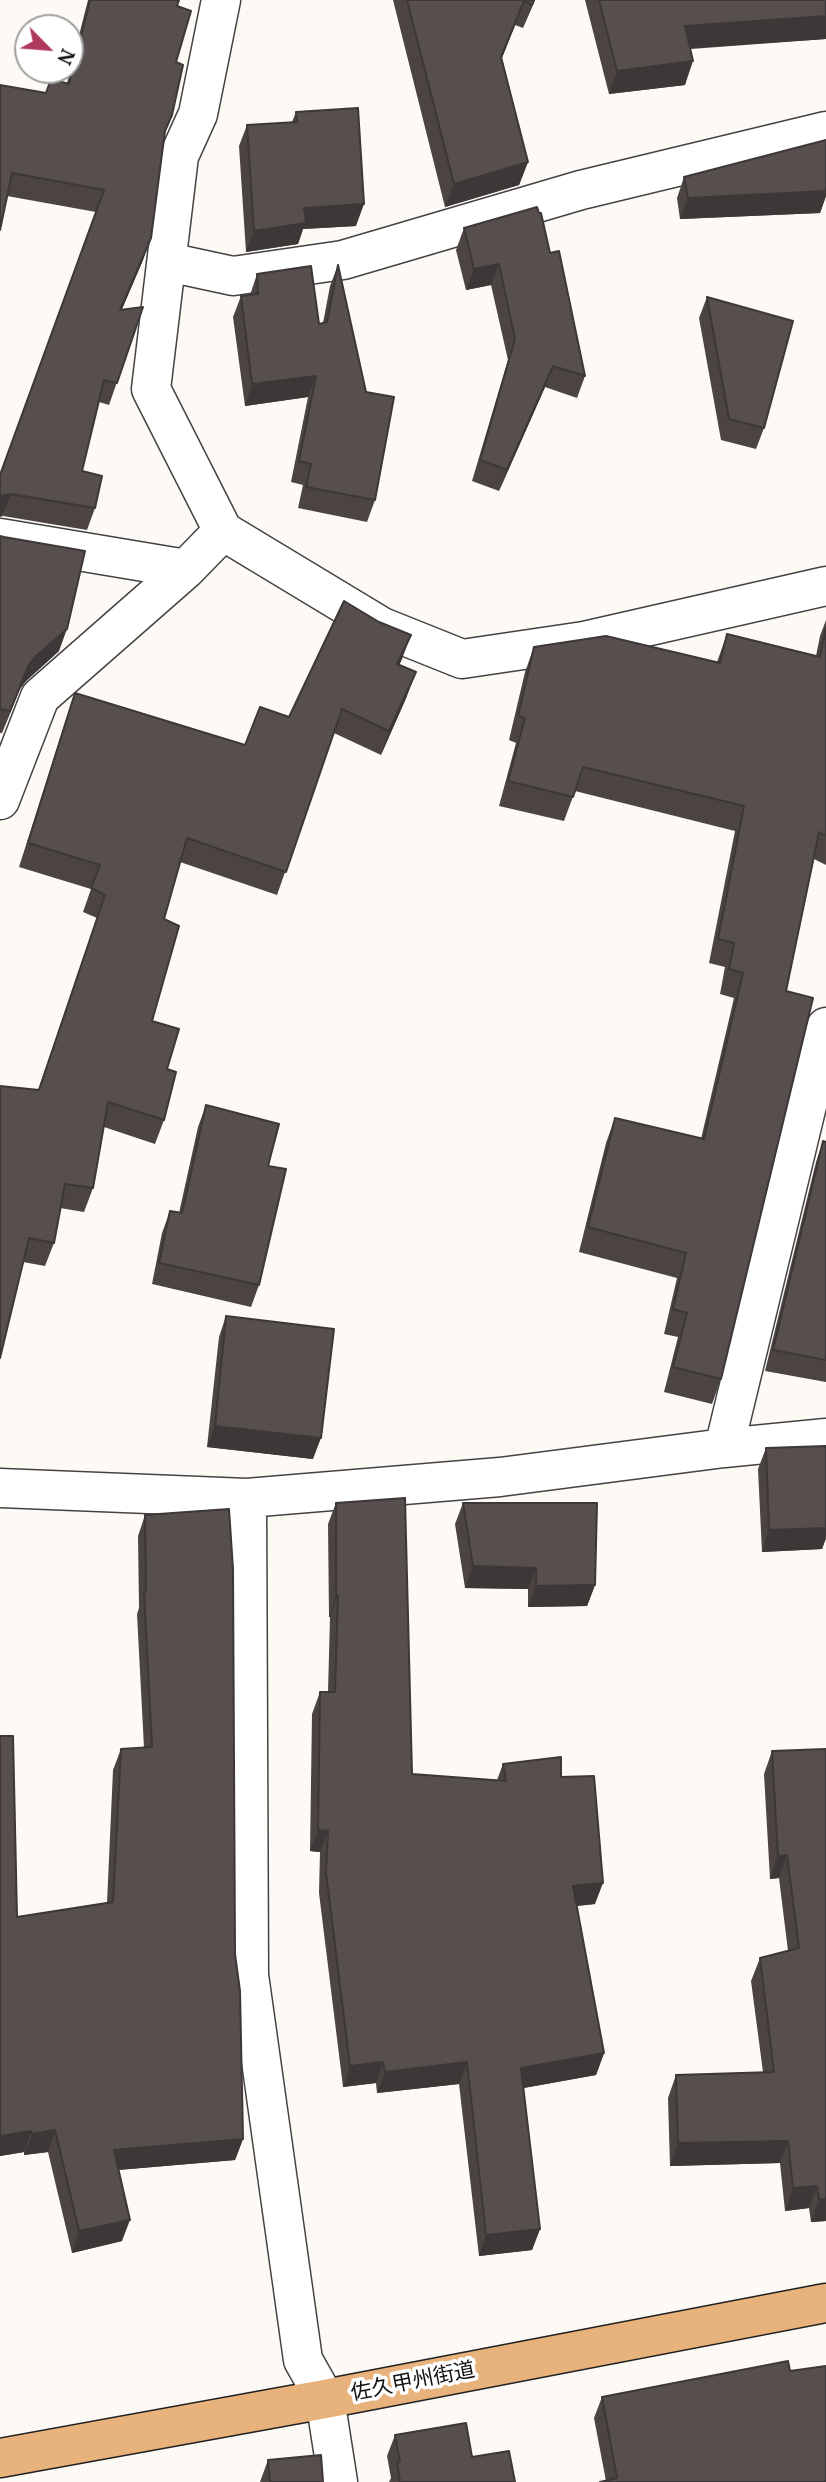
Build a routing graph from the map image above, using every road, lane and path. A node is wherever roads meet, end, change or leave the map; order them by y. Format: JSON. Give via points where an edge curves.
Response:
{"nodes":[{"id":1,"x":221,"y":0,"type":"edge"},
{"id":2,"x":826,"y":131,"type":"edge"},
{"id":3,"x":168,"y":262,"type":"junction"},
{"id":4,"x":223,"y":531,"type":"junction"},
{"id":5,"x":0,"y":538,"type":"edge"},
{"id":6,"x":186,"y":569,"type":"junction"},
{"id":7,"x":826,"y":586,"type":"edge"},
{"id":8,"x":0,"y":800,"type":"edge"},
{"id":9,"x":826,"y":1027,"type":"edge"},
{"id":10,"x":826,"y":1438,"type":"edge"},
{"id":11,"x":724,"y":1448,"type":"junction"},
{"id":12,"x":0,"y":1488,"type":"edge"},
{"id":13,"x":247,"y":1498,"type":"junction"},
{"id":14,"x":826,"y":2304,"type":"edge"},
{"id":15,"x":325,"y":2399,"type":"junction"},
{"id":16,"x":0,"y":2458,"type":"edge"},
{"id":17,"x":338,"y":2482,"type":"edge"}],
"edges":[{"from":1,"to":3,"type":"street","via":[[198,114],[179,156]]},
{"from":2,"to":3,"type":"street","via":[[581,190],[343,260],[233,276]]},
{"from":3,"to":4,"type":"street","via":[[151,389]]},
{"from":4,"to":6,"type":"street"},
{"from":4,"to":7,"type":"street","via":[[382,627],[463,659],[584,641]]},
{"from":5,"to":6,"type":"street"},
{"from":6,"to":8,"type":"street","via":[[40,697]]},
{"from":9,"to":11,"type":"street"},
{"from":10,"to":11,"type":"street"},
{"from":11,"to":13,"type":"street","via":[[500,1477]]},
{"from":12,"to":13,"type":"street"},
{"from":13,"to":15,"type":"street","via":[[249,1975],[303,2360]]},
{"from":14,"to":15,"type":"main road","name":"佐久甲州街道"},
{"from":15,"to":16,"type":"main road","name":"佐久甲州街道"},
{"from":15,"to":17,"type":"street"}]}
